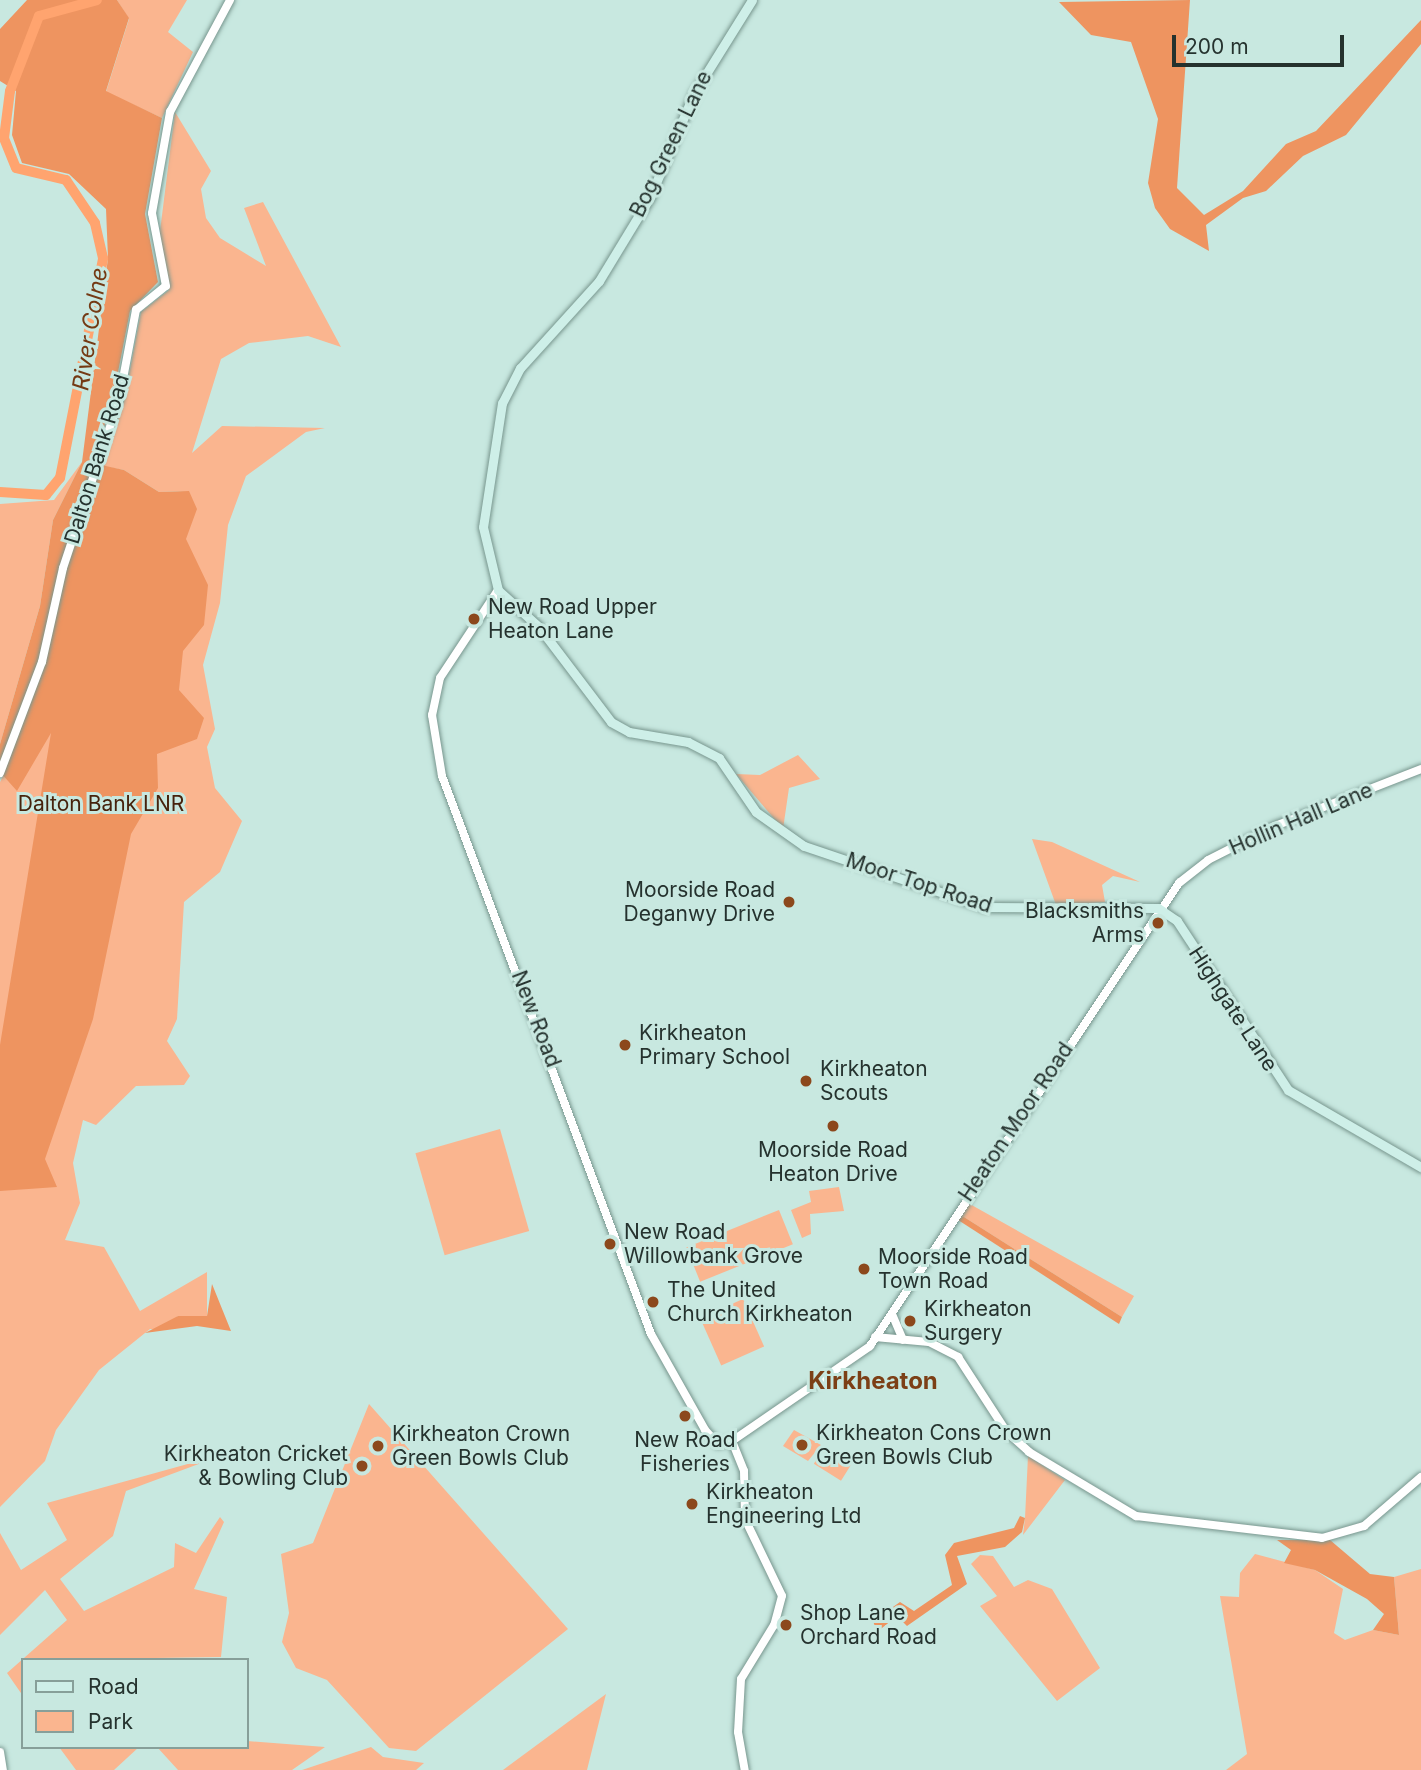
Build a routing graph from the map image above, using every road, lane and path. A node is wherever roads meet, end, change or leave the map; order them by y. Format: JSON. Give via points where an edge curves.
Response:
{"nodes":[{"id":1,"x":230,"y":0,"type":"edge"},
{"id":2,"x":752,"y":0,"type":"edge"},
{"id":3,"x":498,"y":590,"type":"junction"},
{"id":4,"x":1421,"y":769,"type":"edge"},
{"id":5,"x":0,"y":773,"type":"edge"},
{"id":6,"x":1158,"y":908,"type":"junction"},
{"id":7,"x":1421,"y":1167,"type":"edge"},
{"id":8,"x":892,"y":1314,"type":"junction"},
{"id":9,"x":875,"y":1337,"type":"junction"},
{"id":10,"x":903,"y":1340,"type":"junction"},
{"id":11,"x":732,"y":1441,"type":"junction"},
{"id":12,"x":1421,"y":1477,"type":"edge"},
{"id":13,"x":0,"y":1752,"type":"edge"},
{"id":14,"x":3,"y":1770,"type":"edge"},
{"id":15,"x":745,"y":1770,"type":"edge"}],
"edges":[{"from":1,"to":5,"type":"street","name":"Dalton Bank Road","via":[[170,112],[152,213],[166,286],[136,310],[119,400],[63,568],[42,662]]},
{"from":2,"to":3,"type":"main road","name":"Bog Green Lane","via":[[706,71],[650,197],[599,281],[520,368],[502,403],[483,527]]},
{"from":3,"to":6,"type":"main road","name":"Moor Top Road","via":[[539,627],[611,722],[629,732],[688,742],[719,758],[742,796],[804,846],[984,908]]},
{"from":3,"to":11,"type":"street","name":"New Road","via":[[440,678],[432,715],[442,776],[636,1299],[673,1381],[718,1444]]},
{"from":4,"to":6,"type":"street","name":"Hollin Hall Lane","via":[[1208,860]]},
{"from":6,"to":7,"type":"main road","name":"Highgate Lane","via":[[1177,921],[1288,1090]]},
{"from":6,"to":8,"type":"street","name":"Heaton Moor Road"},
{"from":8,"to":9,"type":"street","name":"Heaton Moor Road"},
{"from":8,"to":10,"type":"street"},
{"from":9,"to":10,"type":"street"},
{"from":9,"to":11,"type":"street","name":"Heaton Moor Road"},
{"from":10,"to":12,"type":"street","via":[[929,1342],[958,1357],[1021,1446],[1136,1516],[1322,1538],[1364,1526]]},
{"from":11,"to":15,"type":"street","via":[[744,1471],[746,1520],[780,1583],[782,1605],[775,1625],[742,1675],[739,1737]]},
{"from":13,"to":14,"type":"street"}]}
